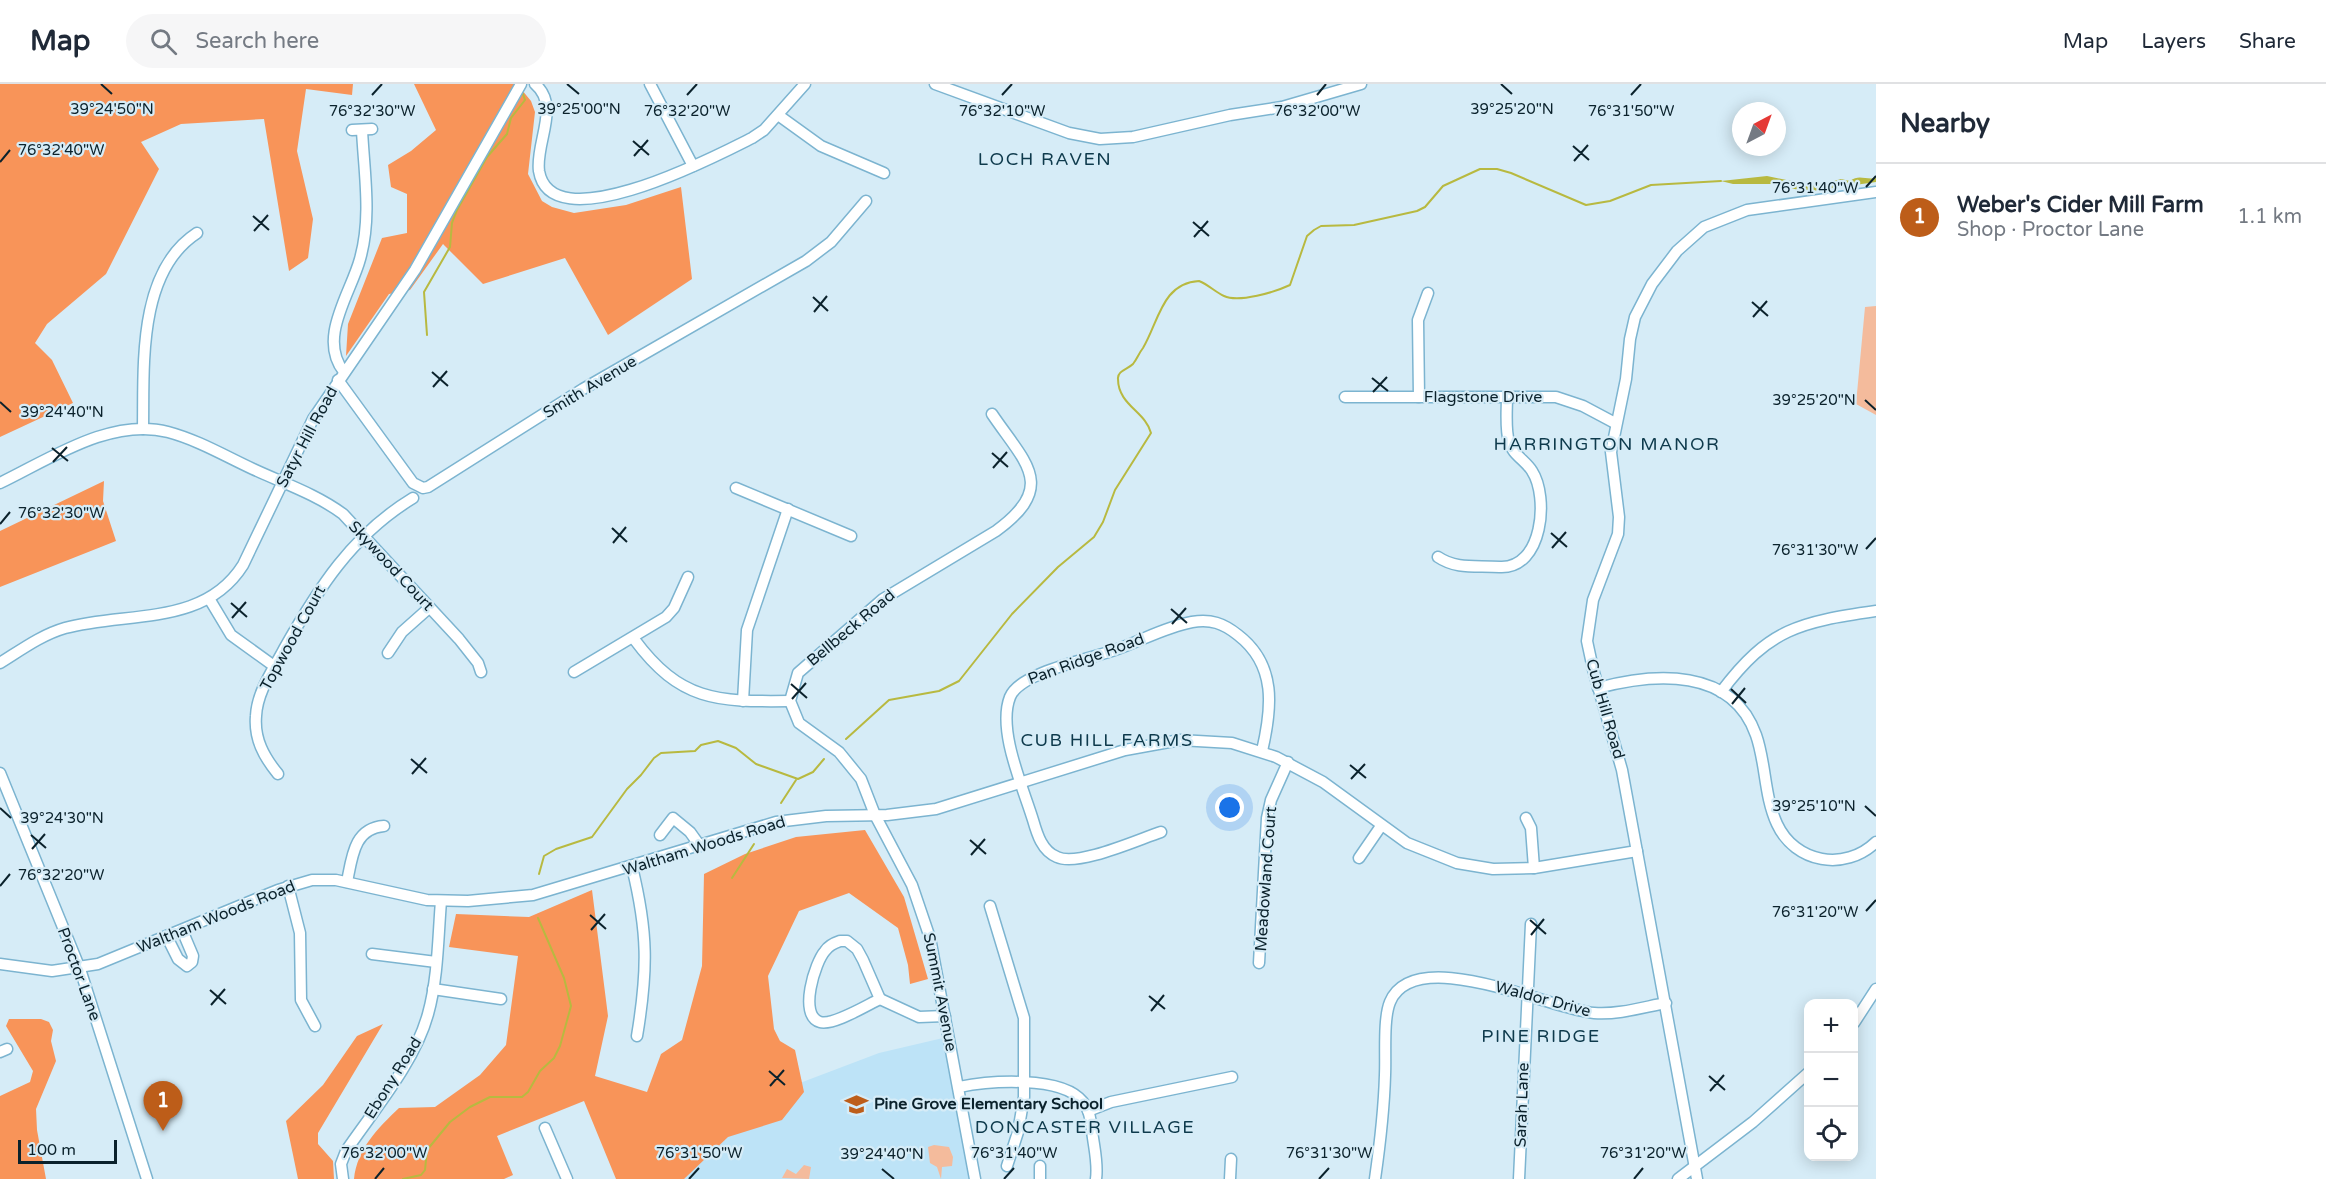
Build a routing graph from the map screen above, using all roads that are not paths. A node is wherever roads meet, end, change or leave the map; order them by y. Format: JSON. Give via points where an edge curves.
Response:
{"nodes":[{"id":1,"x":535,"y":84,"type":"edge"},
{"id":2,"x":650,"y":84,"type":"edge"},
{"id":3,"x":805,"y":84,"type":"edge"},
{"id":4,"x":935,"y":84,"type":"edge"},
{"id":5,"x":1361,"y":84,"type":"edge"},
{"id":6,"x":519,"y":87,"type":"edge"},
{"id":7,"x":778,"y":115,"type":"junction"},
{"id":8,"x":362,"y":130,"type":"dead end"},
{"id":9,"x":693,"y":166,"type":"junction"},
{"id":10,"x":884,"y":173,"type":"dead end"},
{"id":11,"x":1876,"y":192,"type":"edge"},
{"id":12,"x":866,"y":201,"type":"dead end"},
{"id":13,"x":197,"y":234,"type":"dead end"},
{"id":14,"x":1428,"y":293,"type":"dead end"},
{"id":15,"x":341,"y":376,"type":"junction"},
{"id":16,"x":1507,"y":396,"type":"junction"},
{"id":17,"x":1345,"y":397,"type":"dead end"},
{"id":18,"x":1419,"y":397,"type":"junction"},
{"id":19,"x":992,"y":414,"type":"dead end"},
{"id":20,"x":1616,"y":423,"type":"junction"},
{"id":21,"x":143,"y":429,"type":"junction"},
{"id":22,"x":281,"y":482,"type":"junction"},
{"id":23,"x":0,"y":483,"type":"edge"},
{"id":24,"x":736,"y":488,"type":"dead end"},
{"id":25,"x":413,"y":498,"type":"dead end"},
{"id":26,"x":788,"y":509,"type":"junction"},
{"id":27,"x":363,"y":535,"type":"junction"},
{"id":28,"x":851,"y":536,"type":"dead end"},
{"id":29,"x":1438,"y":557,"type":"dead end"},
{"id":30,"x":688,"y":577,"type":"dead end"},
{"id":31,"x":210,"y":600,"type":"junction"},
{"id":32,"x":429,"y":608,"type":"junction"},
{"id":33,"x":1876,"y":612,"type":"edge"},
{"id":34,"x":634,"y":639,"type":"junction"},
{"id":35,"x":388,"y":653,"type":"dead end"},
{"id":36,"x":0,"y":663,"type":"edge"},
{"id":37,"x":274,"y":666,"type":"junction"},
{"id":38,"x":481,"y":672,"type":"dead end"},
{"id":39,"x":574,"y":672,"type":"dead end"},
{"id":40,"x":1598,"y":688,"type":"junction"},
{"id":41,"x":1721,"y":692,"type":"junction"},
{"id":42,"x":790,"y":700,"type":"junction"},
{"id":43,"x":743,"y":701,"type":"junction"},
{"id":44,"x":1262,"y":751,"type":"junction"},
{"id":45,"x":1288,"y":762,"type":"junction"},
{"id":46,"x":0,"y":773,"type":"edge"},
{"id":47,"x":278,"y":774,"type":"dead end"},
{"id":48,"x":1021,"y":783,"type":"junction"},
{"id":49,"x":875,"y":815,"type":"junction"},
{"id":50,"x":1526,"y":818,"type":"dead end"},
{"id":51,"x":384,"y":826,"type":"dead end"},
{"id":52,"x":1381,"y":826,"type":"junction"},
{"id":53,"x":1161,"y":832,"type":"dead end"},
{"id":54,"x":660,"y":835,"type":"dead end"},
{"id":55,"x":1876,"y":842,"type":"edge"},
{"id":56,"x":700,"y":846,"type":"junction"},
{"id":57,"x":1637,"y":851,"type":"junction"},
{"id":58,"x":1359,"y":858,"type":"dead end"},
{"id":59,"x":632,"y":867,"type":"junction"},
{"id":60,"x":1534,"y":868,"type":"junction"},
{"id":61,"x":347,"y":882,"type":"junction"},
{"id":62,"x":288,"y":886,"type":"junction"},
{"id":63,"x":441,"y":900,"type":"junction"},
{"id":64,"x":990,"y":906,"type":"dead end"},
{"id":65,"x":1531,"y":924,"type":"dead end"},
{"id":66,"x":182,"y":930,"type":"junction"},
{"id":67,"x":167,"y":937,"type":"junction"},
{"id":68,"x":372,"y":954,"type":"dead end"},
{"id":69,"x":0,"y":963,"type":"edge"},
{"id":70,"x":436,"y":963,"type":"junction"},
{"id":71,"x":1259,"y":963,"type":"dead end"},
{"id":72,"x":80,"y":969,"type":"junction"},
{"id":73,"x":433,"y":989,"type":"junction"},
{"id":74,"x":1876,"y":989,"type":"edge"},
{"id":75,"x":1526,"y":996,"type":"junction"},
{"id":76,"x":501,"y":999,"type":"dead end"},
{"id":77,"x":880,"y":999,"type":"junction"},
{"id":78,"x":1666,"y":1003,"type":"junction"},
{"id":79,"x":945,"y":1016,"type":"junction"},
{"id":80,"x":1858,"y":1017,"type":"edge"},
{"id":81,"x":315,"y":1026,"type":"dead end"},
{"id":82,"x":637,"y":1035,"type":"dead end"},
{"id":83,"x":1232,"y":1077,"type":"dead end"},
{"id":84,"x":1804,"y":1077,"type":"edge"},
{"id":85,"x":1024,"y":1084,"type":"junction"},
{"id":86,"x":959,"y":1087,"type":"junction"},
{"id":87,"x":1088,"y":1111,"type":"junction"},
{"id":88,"x":545,"y":1128,"type":"dead end"},
{"id":89,"x":1231,"y":1159,"type":"dead end"},
{"id":90,"x":1007,"y":1166,"type":"dead end"},
{"id":91,"x":1040,"y":1166,"type":"dead end"},
{"id":92,"x":1696,"y":1166,"type":"junction"},
{"id":93,"x":147,"y":1179,"type":"edge"},
{"id":94,"x":343,"y":1179,"type":"edge"},
{"id":95,"x":567,"y":1179,"type":"edge"},
{"id":96,"x":975,"y":1179,"type":"edge"},
{"id":97,"x":1041,"y":1179,"type":"edge"},
{"id":98,"x":1096,"y":1179,"type":"edge"},
{"id":99,"x":1230,"y":1179,"type":"edge"},
{"id":100,"x":1376,"y":1179,"type":"edge"},
{"id":101,"x":1519,"y":1179,"type":"edge"},
{"id":102,"x":1678,"y":1179,"type":"edge"},
{"id":103,"x":1697,"y":1179,"type":"edge"}],
"edges":[{"from":1,"to":9,"type":"street","via":[[543,93],[547,108],[540,173],[545,186],[557,196],[578,199],[615,194]]},
{"from":2,"to":9,"type":"street"},
{"from":3,"to":7,"type":"street"},
{"from":4,"to":5,"type":"street","via":[[1069,133],[1100,139],[1133,137],[1282,107]]},
{"from":6,"to":15,"type":"street","name":"Satyr Hill Road","via":[[415,270]]},
{"from":7,"to":9,"type":"street","via":[[752,138]]},
{"from":7,"to":10,"type":"street","via":[[820,146]]},
{"from":8,"to":15,"type":"street","via":[[366,228],[356,273],[339,308],[334,357]]},
{"from":11,"to":20,"type":"street","name":"Cub Hill Road","via":[[1747,210],[1714,222],[1685,242],[1652,284],[1635,317]]},
{"from":12,"to":15,"type":"street","name":"Smith Avenue","via":[[831,242],[806,261],[583,389],[428,488],[413,483]]},
{"from":13,"to":21,"type":"street","via":[[180,249],[148,311]]},
{"from":14,"to":18,"type":"street","via":[[1418,320]]},
{"from":15,"to":22,"type":"street","name":"Satyr Hill Road","via":[[313,419]]},
{"from":16,"to":18,"type":"street","name":"Flagstone Drive"},
{"from":16,"to":20,"type":"street","name":"Flagstone Drive","via":[[1567,400]]},
{"from":16,"to":29,"type":"street","via":[[1509,442],[1532,471],[1538,487],[1537,540],[1518,564],[1506,567],[1449,565]]},
{"from":17,"to":18,"type":"street","name":"Flagstone Drive"},
{"from":19,"to":42,"type":"street","name":"Bellbeck Road","via":[[1028,467],[1032,480],[1029,500],[996,531],[883,599],[798,673]]},
{"from":20,"to":40,"type":"street","name":"Cub Hill Road","via":[[1611,464],[1618,534],[1588,622],[1589,654]]},
{"from":21,"to":22,"type":"street","name":"Skywood Court","via":[[188,438]]},
{"from":21,"to":23,"type":"street","name":"Skywood Court","via":[[100,436]]},
{"from":22,"to":27,"type":"street","name":"Skywood Court","via":[[332,506]]},
{"from":22,"to":31,"type":"street","name":"Satyr Hill Road","via":[[243,565]]},
{"from":24,"to":26,"type":"street"},
{"from":25,"to":27,"type":"street","name":"Topwood Court"},
{"from":26,"to":28,"type":"street"},
{"from":26,"to":43,"type":"street","via":[[747,630]]},
{"from":27,"to":32,"type":"street","name":"Skywood Court"},
{"from":27,"to":37,"type":"street","name":"Topwood Court","via":[[322,584]]},
{"from":30,"to":34,"type":"street","via":[[674,608]]},
{"from":31,"to":36,"type":"street","name":"Satyr Hill Road","via":[[183,609],[67,628]]},
{"from":31,"to":37,"type":"street","via":[[231,635]]},
{"from":32,"to":35,"type":"street","via":[[402,632]]},
{"from":32,"to":38,"type":"street","name":"Skywood Court","via":[[475,658]]},
{"from":33,"to":41,"type":"street","via":[[1809,622],[1783,633],[1749,658]]},
{"from":34,"to":39,"type":"street"},
{"from":34,"to":43,"type":"street","via":[[671,681],[713,698]]},
{"from":37,"to":47,"type":"street","name":"Topwood Court","via":[[262,691],[256,718],[262,749]]},
{"from":40,"to":41,"type":"street","via":[[1653,676],[1688,680]]},
{"from":40,"to":57,"type":"street","name":"Cub Hill Road","via":[[1618,752]]},
{"from":41,"to":55,"type":"street","via":[[1751,723],[1774,817],[1794,846],[1814,858],[1841,861],[1863,853]]},
{"from":42,"to":43,"type":"street"},
{"from":42,"to":49,"type":"street","via":[[799,723],[851,765]]},
{"from":44,"to":45,"type":"street","name":"Waltham Woods Road"},
{"from":44,"to":48,"type":"street","name":"Waltham Woods Road","via":[[1217,741],[1162,742]]},
{"from":44,"to":48,"type":"street","name":"Pan Ridge Road","via":[[1269,723],[1270,691],[1265,671],[1249,643],[1219,622],[1193,622],[1024,681],[1015,688],[1005,727]]},
{"from":45,"to":52,"type":"street","name":"Waltham Woods Road","via":[[1323,782]]},
{"from":45,"to":71,"type":"street","name":"Meadowland Court","via":[[1267,818]]},
{"from":46,"to":72,"type":"street","name":"Proctor Lane"},
{"from":48,"to":49,"type":"street","name":"Waltham Woods Road","via":[[936,809]]},
{"from":48,"to":53,"type":"street","name":"Pan Ridge Road","via":[[1041,841],[1059,858],[1078,859]]},
{"from":49,"to":56,"type":"street","name":"Waltham Woods Road","via":[[784,821]]},
{"from":49,"to":79,"type":"street","name":"Summit Avenue","via":[[922,912]]},
{"from":50,"to":60,"type":"street","via":[[1531,828]]},
{"from":51,"to":61,"type":"street","via":[[374,827],[359,837]]},
{"from":52,"to":58,"type":"street"},
{"from":52,"to":60,"type":"street","name":"Waltham Woods Road","via":[[1423,851],[1457,863],[1493,869]]},
{"from":54,"to":56,"type":"street","via":[[673,818]]},
{"from":56,"to":59,"type":"street","name":"Waltham Woods Road"},
{"from":57,"to":60,"type":"street","name":"Waltham Woods Road"},
{"from":57,"to":78,"type":"street","name":"Cub Hill Road"},
{"from":59,"to":63,"type":"street","name":"Waltham Woods Road","via":[[533,895]]},
{"from":59,"to":82,"type":"street","via":[[646,939],[646,973]]},
{"from":61,"to":62,"type":"street","name":"Waltham Woods Road","via":[[319,880]]},
{"from":61,"to":63,"type":"street","name":"Waltham Woods Road","via":[[408,897]]},
{"from":62,"to":66,"type":"street","name":"Waltham Woods Road"},
{"from":62,"to":81,"type":"street","via":[[300,933],[301,1000]]},
{"from":63,"to":70,"type":"street","name":"Ebony Road"},
{"from":64,"to":85,"type":"street","via":[[1024,1018]]},
{"from":65,"to":75,"type":"street","name":"Sarah Lane"},
{"from":66,"to":67,"type":"street","name":"Waltham Woods Road"},
{"from":66,"to":67,"type":"street","via":[[193,956],[187,966],[178,959]]},
{"from":67,"to":72,"type":"street","name":"Waltham Woods Road"},
{"from":68,"to":70,"type":"street"},
{"from":69,"to":72,"type":"street","name":"Waltham Woods Road","via":[[37,970]]},
{"from":70,"to":73,"type":"street","name":"Ebony Road"},
{"from":72,"to":93,"type":"street","name":"Proctor Lane"},
{"from":73,"to":76,"type":"street"},
{"from":73,"to":94,"type":"street","name":"Ebony Road","via":[[429,1013],[414,1048],[344,1155]]},
{"from":74,"to":80,"type":"street"},
{"from":75,"to":78,"type":"street","name":"Waldor Drive","via":[[1594,1013]]},
{"from":75,"to":100,"type":"street","name":"Waldor Drive","via":[[1495,986],[1424,978],[1411,981],[1394,995],[1388,1010]]},
{"from":75,"to":101,"type":"street","name":"Sarah Lane"},
{"from":77,"to":77,"type":"street","via":[[853,944],[840,941],[824,951],[809,996],[815,1020],[832,1021]]},
{"from":77,"to":79,"type":"street","via":[[919,1017]]},
{"from":78,"to":92,"type":"street","name":"Cub Hill Road"},
{"from":79,"to":86,"type":"street","name":"Summit Avenue"},
{"from":83,"to":87,"type":"street","via":[[1111,1102]]},
{"from":84,"to":92,"type":"street"},
{"from":85,"to":86,"type":"street","via":[[994,1082]]},
{"from":85,"to":87,"type":"street","via":[[1067,1089],[1084,1102]]},
{"from":85,"to":90,"type":"street","via":[[1021,1118]]},
{"from":86,"to":96,"type":"street","name":"Summit Avenue"},
{"from":87,"to":98,"type":"street"},
{"from":88,"to":95,"type":"street"},
{"from":89,"to":99,"type":"street"},
{"from":91,"to":97,"type":"street"},
{"from":92,"to":102,"type":"street"},
{"from":92,"to":103,"type":"street","name":"Cub Hill Road"}]}
